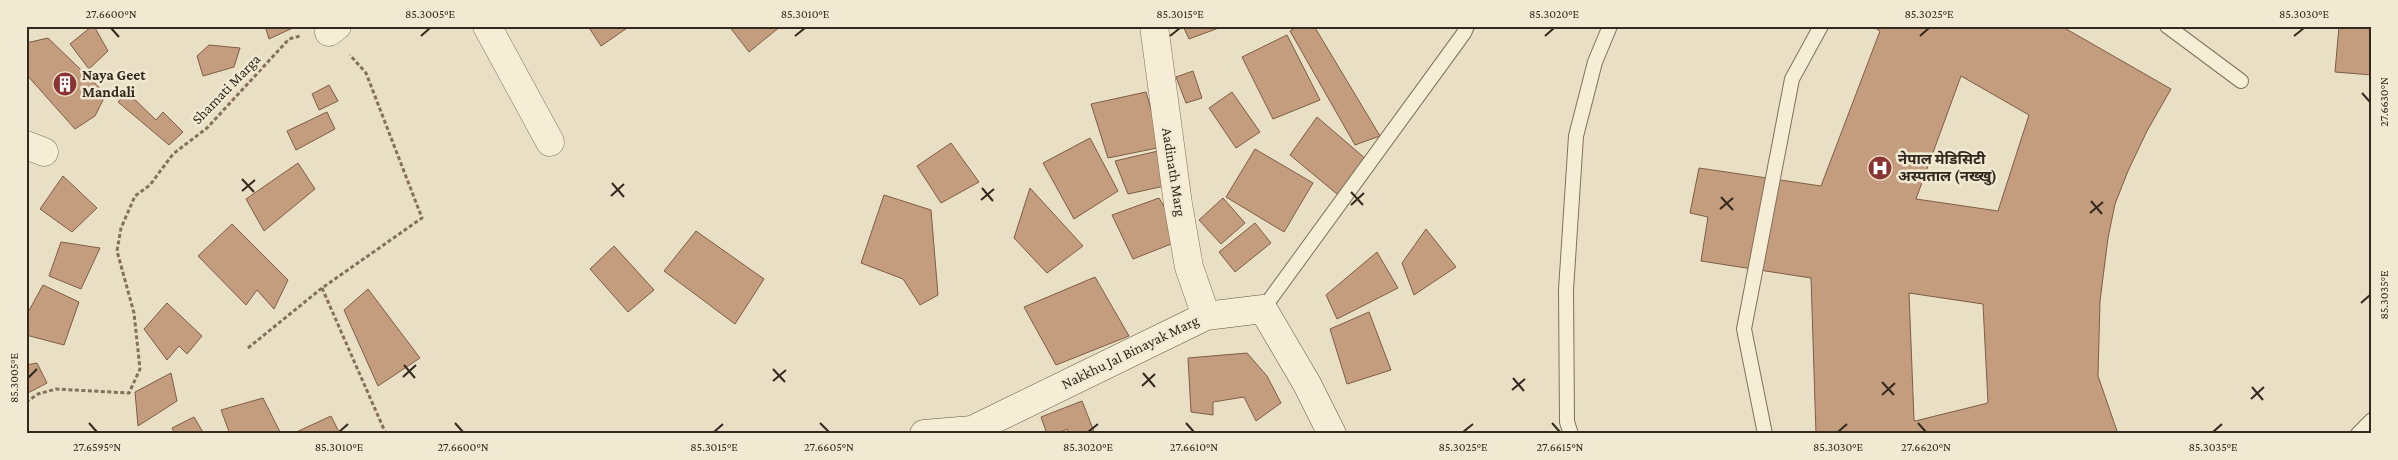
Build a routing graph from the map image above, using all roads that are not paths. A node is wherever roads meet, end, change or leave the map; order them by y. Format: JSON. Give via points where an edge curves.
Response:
{"nodes":[{"id":1,"x":487,"y":26,"type":"edge"},
{"id":2,"x":1154,"y":26,"type":"edge"},
{"id":3,"x":1467,"y":26,"type":"edge"},
{"id":4,"x":1610,"y":26,"type":"edge"},
{"id":5,"x":1821,"y":26,"type":"edge"},
{"id":6,"x":2166,"y":26,"type":"edge"},
{"id":7,"x":2241,"y":81,"type":"dead end"},
{"id":8,"x":550,"y":142,"type":"dead end"},
{"id":9,"x":1263,"y":309,"type":"junction"},
{"id":10,"x":1206,"y":316,"type":"junction"},
{"id":11,"x":2372,"y":420,"type":"edge"},
{"id":12,"x":924,"y":434,"type":"edge"},
{"id":13,"x":1332,"y":434,"type":"edge"},
{"id":14,"x":1571,"y":434,"type":"edge"},
{"id":15,"x":1766,"y":434,"type":"edge"},
{"id":16,"x":2358,"y":434,"type":"edge"}],
"edges":[{"from":1,"to":8,"type":"street"},
{"from":2,"to":10,"type":"street","name":"Aadinath Marg","via":[[1189,267]]},
{"from":3,"to":9,"type":"lane"},
{"from":4,"to":14,"type":"lane","via":[[1595,62],[1576,136],[1566,290],[1567,422]]},
{"from":5,"to":15,"type":"lane","via":[[1792,79],[1744,329]]},
{"from":6,"to":7,"type":"lane"},
{"from":9,"to":10,"type":"street","name":"Nakkhu Jal Binayak Marg"},
{"from":9,"to":13,"type":"street"},
{"from":10,"to":12,"type":"street","name":"Nakkhu Jal Binayak Marg","via":[[972,430]]},
{"from":11,"to":16,"type":"lane"}]}
